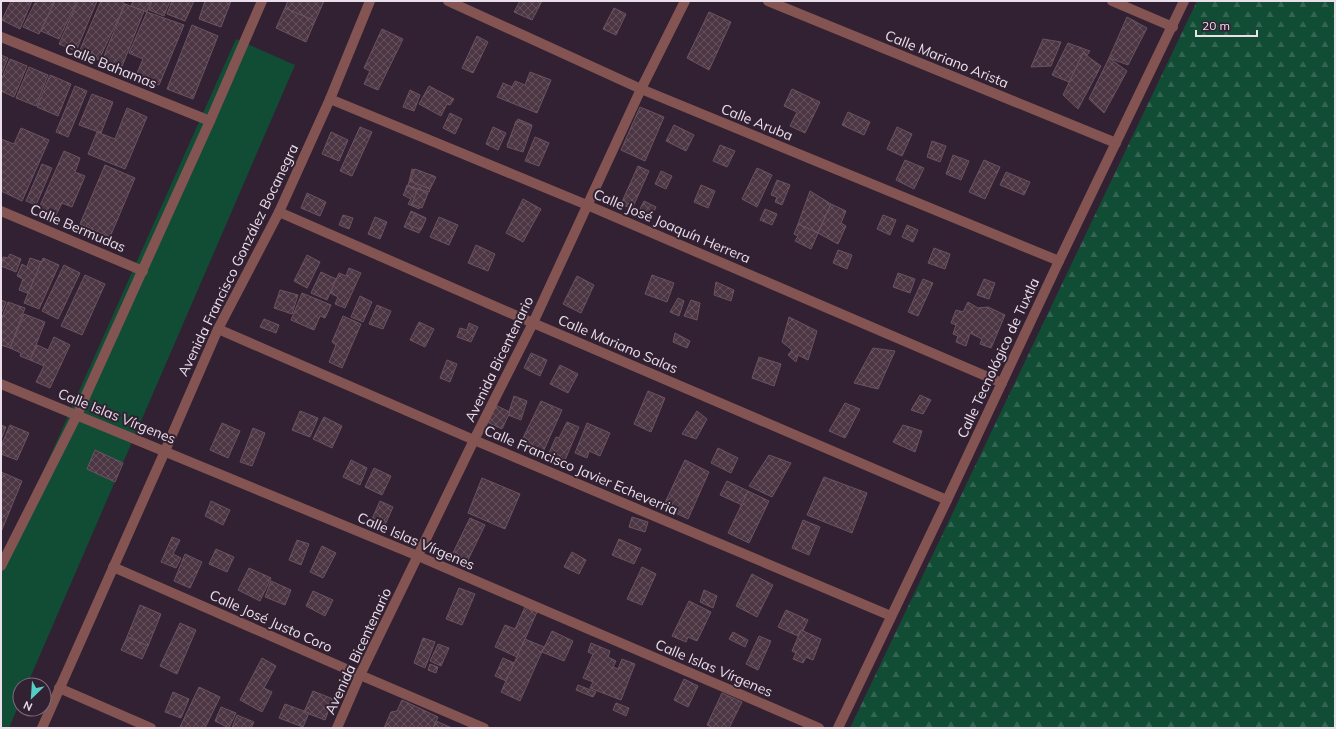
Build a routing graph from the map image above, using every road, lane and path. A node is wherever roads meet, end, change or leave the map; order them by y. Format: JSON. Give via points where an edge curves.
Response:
{"nodes":[{"id":1,"x":262,"y":1,"type":"edge"},
{"id":2,"x":370,"y":1,"type":"edge"},
{"id":3,"x":448,"y":1,"type":"edge"},
{"id":4,"x":685,"y":1,"type":"edge"},
{"id":5,"x":768,"y":1,"type":"edge"},
{"id":6,"x":1112,"y":1,"type":"edge"},
{"id":7,"x":1184,"y":1,"type":"edge"},
{"id":8,"x":1173,"y":27,"type":"junction"},
{"id":9,"x":1,"y":37,"type":"edge"},
{"id":10,"x":641,"y":89,"type":"junction"},
{"id":11,"x":330,"y":99,"type":"junction"},
{"id":12,"x":210,"y":121,"type":"junction"},
{"id":13,"x":1116,"y":143,"type":"junction"},
{"id":14,"x":587,"y":205,"type":"junction"},
{"id":15,"x":1,"y":211,"type":"edge"},
{"id":16,"x":279,"y":212,"type":"junction"},
{"id":17,"x":1059,"y":261,"type":"junction"},
{"id":18,"x":143,"y":271,"type":"junction"},
{"id":19,"x":533,"y":323,"type":"junction"},
{"id":20,"x":218,"y":329,"type":"junction"},
{"id":21,"x":1002,"y":383,"type":"junction"},
{"id":22,"x":1,"y":384,"type":"edge"},
{"id":23,"x":77,"y":415,"type":"junction"},
{"id":24,"x":474,"y":440,"type":"junction"},
{"id":25,"x":165,"y":451,"type":"junction"},
{"id":26,"x":947,"y":500,"type":"junction"},
{"id":27,"x":418,"y":556,"type":"junction"},
{"id":28,"x":2,"y":561,"type":"edge"},
{"id":29,"x":113,"y":567,"type":"junction"},
{"id":30,"x":891,"y":616,"type":"junction"},
{"id":31,"x":360,"y":675,"type":"junction"},
{"id":32,"x":59,"y":688,"type":"junction"},
{"id":33,"x":42,"y":728,"type":"edge"},
{"id":34,"x":151,"y":728,"type":"edge"},
{"id":35,"x":336,"y":728,"type":"edge"},
{"id":36,"x":484,"y":728,"type":"edge"},
{"id":37,"x":819,"y":728,"type":"edge"},
{"id":38,"x":838,"y":728,"type":"edge"}],
"edges":[{"from":1,"to":12,"type":"street"},
{"from":2,"to":11,"type":"street","name":"Avenida Francisco González Bocanegra"},
{"from":3,"to":10,"type":"street","name":"Calle Aruba"},
{"from":4,"to":10,"type":"street","name":"Avenida Bicentenario"},
{"from":5,"to":13,"type":"street","name":"Calle Mariano Arista"},
{"from":6,"to":8,"type":"street"},
{"from":7,"to":8,"type":"street","name":"Calle Tecnológico de Tuxtla"},
{"from":8,"to":13,"type":"street","name":"Calle Tecnológico de Tuxtla"},
{"from":9,"to":12,"type":"street","name":"Calle Bahamas"},
{"from":10,"to":14,"type":"street","name":"Avenida Bicentenario"},
{"from":10,"to":17,"type":"street","name":"Calle Aruba"},
{"from":11,"to":14,"type":"street","name":"Calle José Joaquín Herrera"},
{"from":11,"to":16,"type":"street","name":"Avenida Francisco González Bocanegra"},
{"from":12,"to":18,"type":"street"},
{"from":13,"to":17,"type":"street","name":"Calle Tecnológico de Tuxtla"},
{"from":14,"to":19,"type":"street","name":"Avenida Bicentenario"},
{"from":14,"to":21,"type":"street","name":"Calle José Joaquín Herrera"},
{"from":15,"to":18,"type":"street","name":"Calle Bermudas"},
{"from":16,"to":19,"type":"street","name":"Calle Mariano Salas"},
{"from":16,"to":20,"type":"street","name":"Avenida Francisco González Bocanegra"},
{"from":17,"to":21,"type":"street","name":"Calle Tecnológico de Tuxtla"},
{"from":18,"to":23,"type":"street"},
{"from":19,"to":24,"type":"street","name":"Avenida Bicentenario"},
{"from":19,"to":26,"type":"street","name":"Calle Mariano Salas"},
{"from":20,"to":24,"type":"street","name":"Calle Francisco Javier Echeverria"},
{"from":20,"to":25,"type":"street","name":"Avenida Francisco González Bocanegra"},
{"from":21,"to":26,"type":"street","name":"Calle Tecnológico de Tuxtla"},
{"from":22,"to":23,"type":"street","name":"Calle Islas Vírgenes"},
{"from":23,"to":25,"type":"street","name":"Calle Islas Vírgenes"},
{"from":23,"to":28,"type":"street"},
{"from":24,"to":27,"type":"street","name":"Avenida Bicentenario"},
{"from":24,"to":30,"type":"street","name":"Calle Francisco Javier Echeverria"},
{"from":25,"to":27,"type":"street","name":"Calle Islas Vírgenes"},
{"from":25,"to":29,"type":"street","name":"Avenida Francisco González Bocanegra"},
{"from":26,"to":30,"type":"street","name":"Calle Tecnológico de Tuxtla"},
{"from":27,"to":31,"type":"street","name":"Avenida Bicentenario"},
{"from":27,"to":37,"type":"street","name":"Calle Islas Vírgenes"},
{"from":29,"to":31,"type":"street","name":"Calle José Justo Coro"},
{"from":29,"to":32,"type":"street","name":"Avenida Francisco González Bocanegra"},
{"from":30,"to":38,"type":"street","name":"Calle Tecnológico de Tuxtla"},
{"from":31,"to":35,"type":"street","name":"Avenida Bicentenario"},
{"from":31,"to":36,"type":"street","name":"Calle José Justo Coro"},
{"from":32,"to":33,"type":"street","name":"Avenida Francisco González Bocanegra"},
{"from":32,"to":34,"type":"street"}]}
